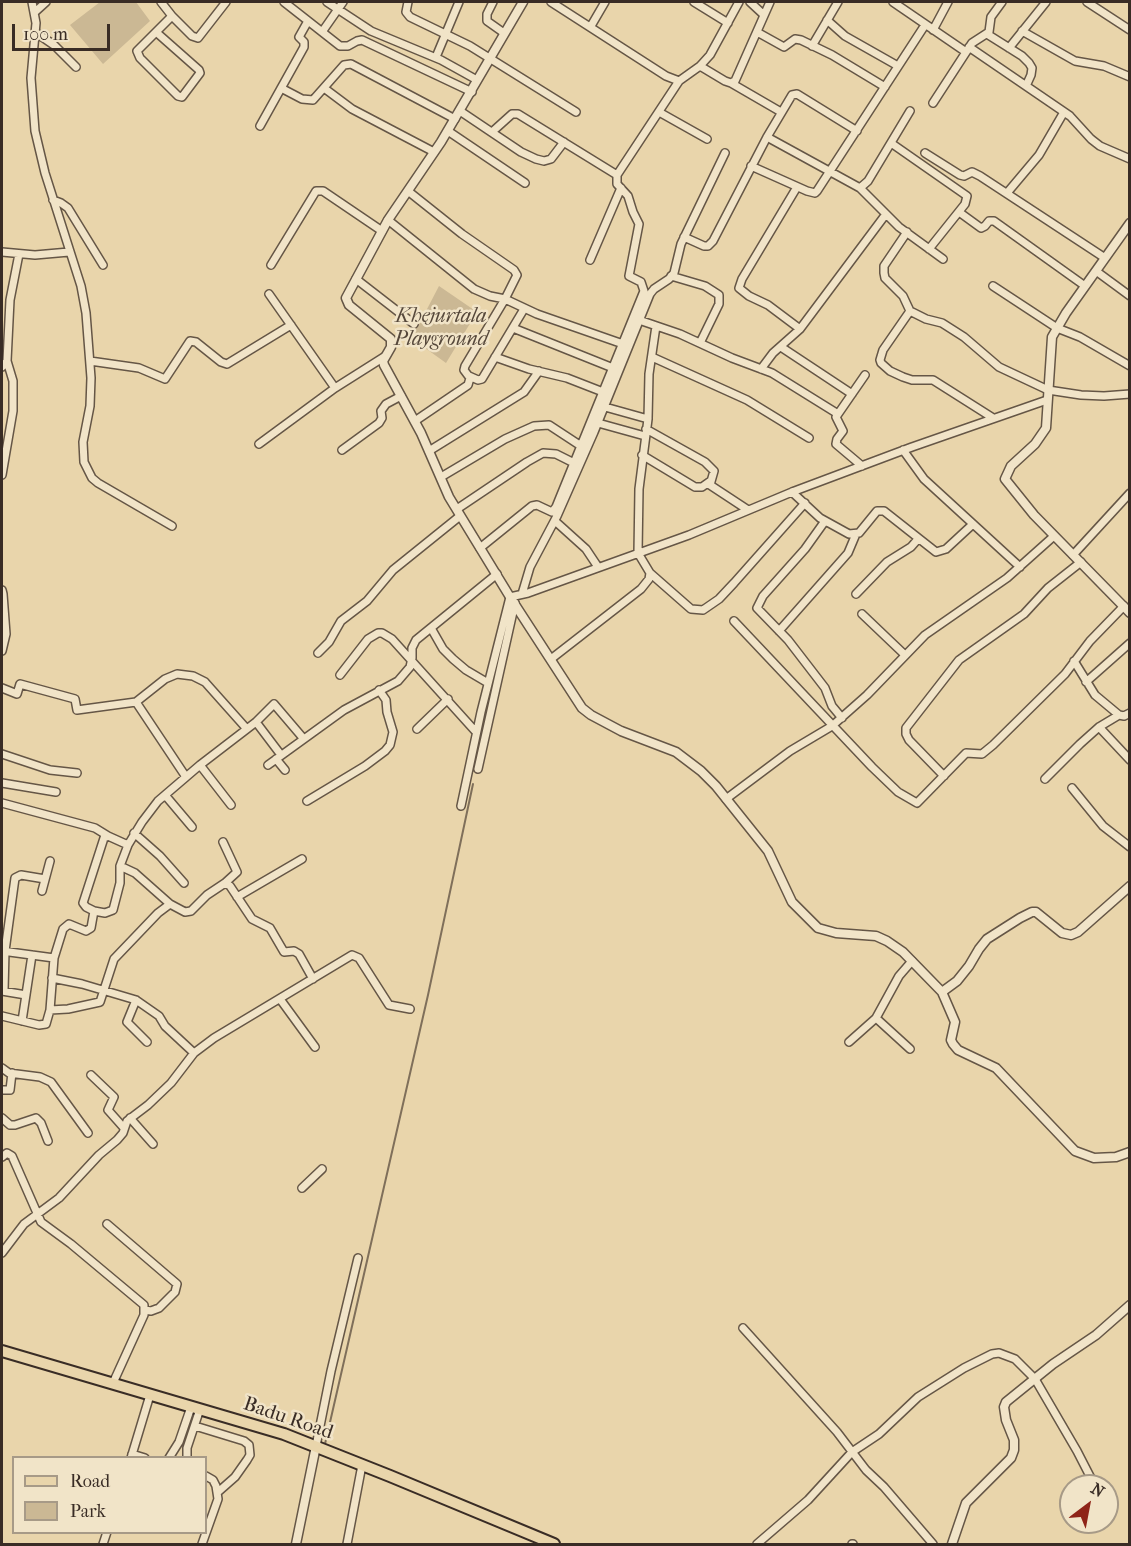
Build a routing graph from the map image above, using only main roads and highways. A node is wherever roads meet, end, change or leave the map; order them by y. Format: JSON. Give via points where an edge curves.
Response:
{"nodes":[{"id":1,"x":2,"y":1351,"type":"edge"},
{"id":2,"x":554,"y":1545,"type":"edge"}],
"edges":[{"from":1,"to":2,"type":"main road","name":"Badu Road","via":[[284,1434]]}]}
